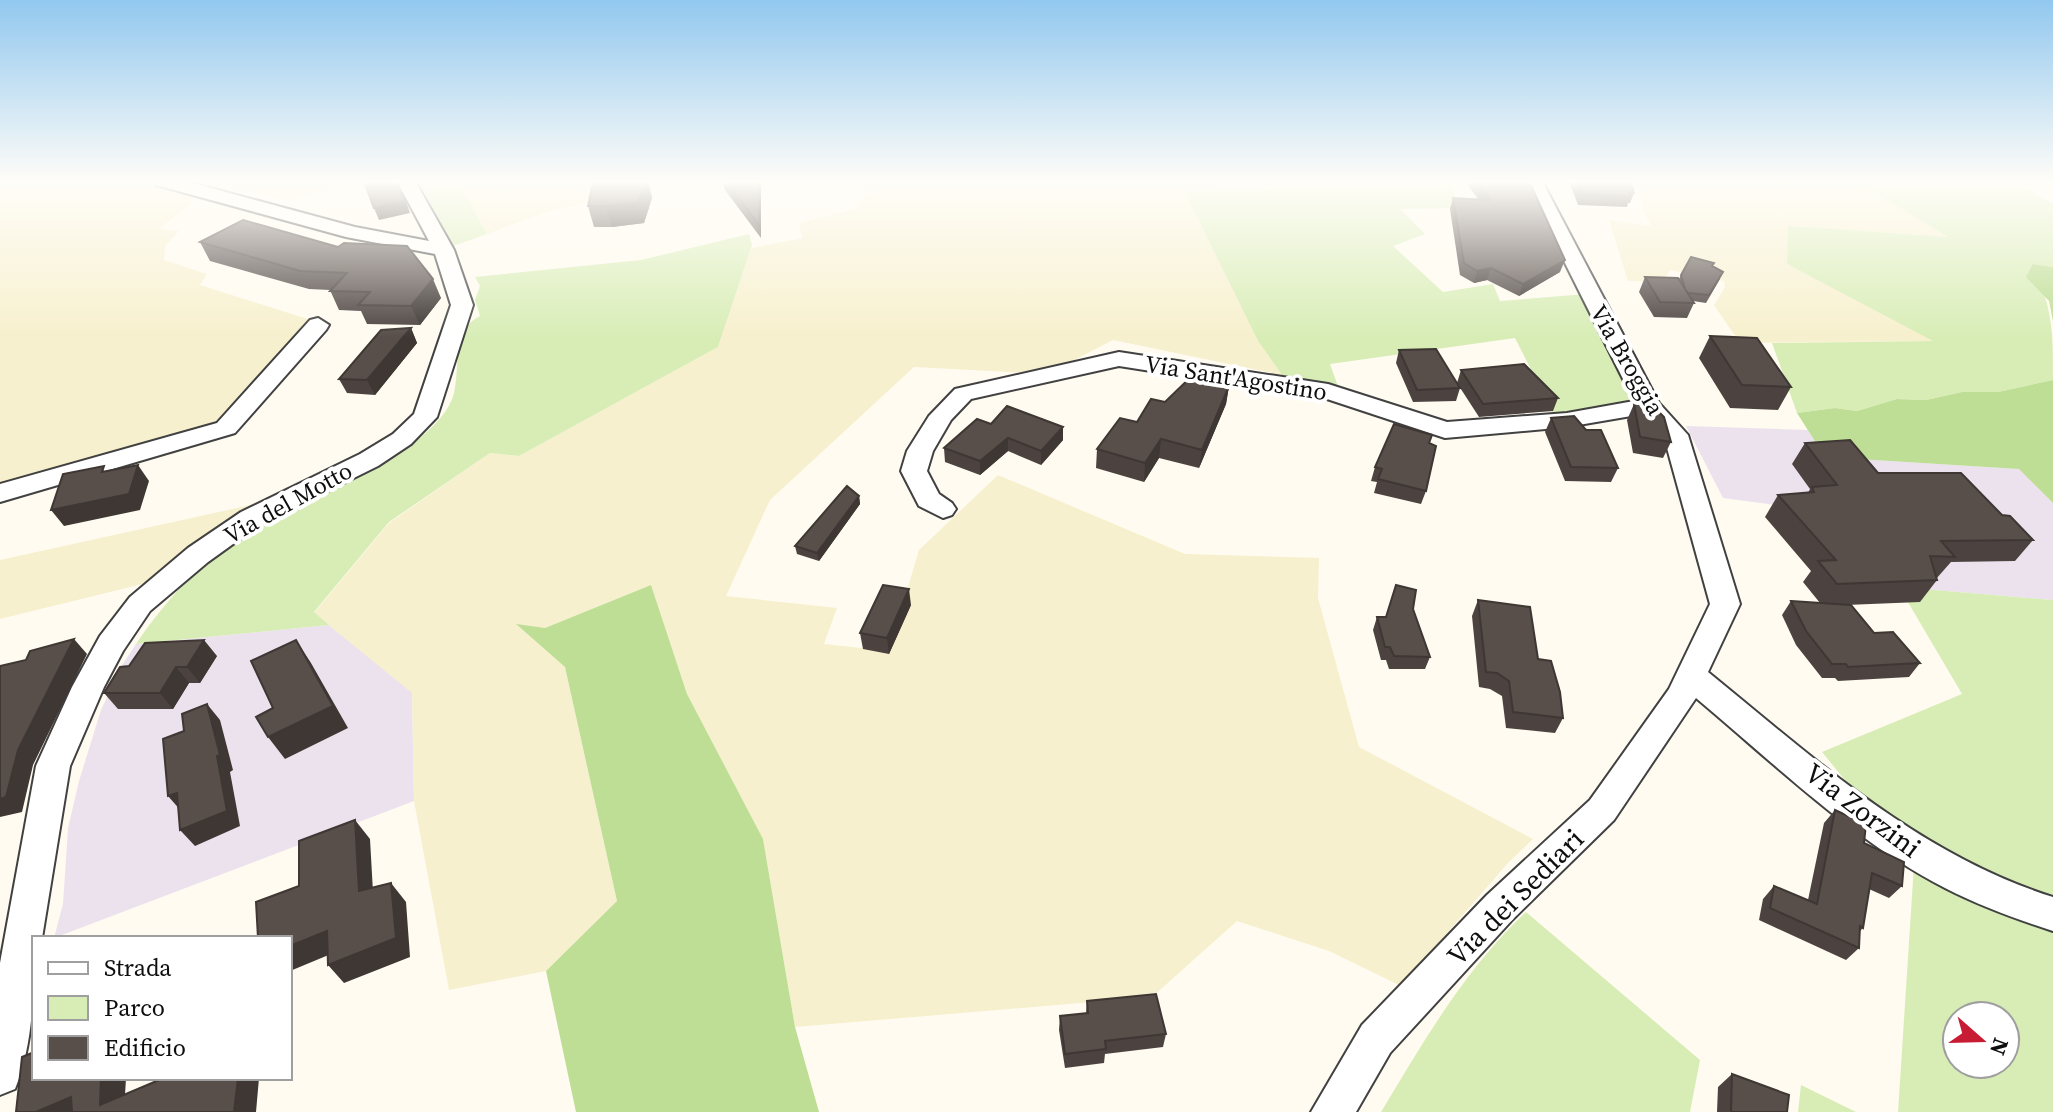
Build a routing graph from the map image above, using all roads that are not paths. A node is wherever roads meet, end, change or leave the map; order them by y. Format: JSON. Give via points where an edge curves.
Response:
{"nodes":[{"id":1,"x":353,"y":233,"type":"edge"},
{"id":2,"x":435,"y":233,"type":"edge"},
{"id":3,"x":1557,"y":233,"type":"edge"},
{"id":4,"x":444,"y":250,"type":"junction"},
{"id":5,"x":318,"y":325,"type":"dead end"},
{"id":6,"x":1649,"y":406,"type":"junction"},
{"id":7,"x":0,"y":493,"type":"edge"},
{"id":8,"x":943,"y":509,"type":"dead end"},
{"id":9,"x":1691,"y":676,"type":"junction"},
{"id":10,"x":2053,"y":914,"type":"edge"},
{"id":11,"x":0,"y":1074,"type":"edge"},
{"id":12,"x":1332,"y":1112,"type":"edge"}],
"edges":[{"from":1,"to":4,"type":"street"},
{"from":2,"to":4,"type":"street","name":"Via del Motto"},
{"from":3,"to":6,"type":"street","name":"Via Broggia"},
{"from":4,"to":11,"type":"street","name":"Via del Motto","via":[[462,305],[425,417],[369,460],[251,518],[198,555],[140,604],[93,676],[53,766]]},
{"from":5,"to":7,"type":"street","via":[[226,428]]},
{"from":6,"to":8,"type":"street","name":"Via Sant'Agostino","via":[[1567,420],[1445,430],[1328,391],[1119,359],[963,394],[941,416],[914,471],[928,500]]},
{"from":6,"to":9,"type":"street","name":"Via Broggia","via":[[1676,435],[1725,604]]},
{"from":9,"to":10,"type":"street","name":"Via Zorzini","via":[[1901,845],[2014,905]]},
{"from":9,"to":12,"type":"street","name":"Via dei Sediari","via":[[1602,810],[1500,907],[1376,1039]]}]}
